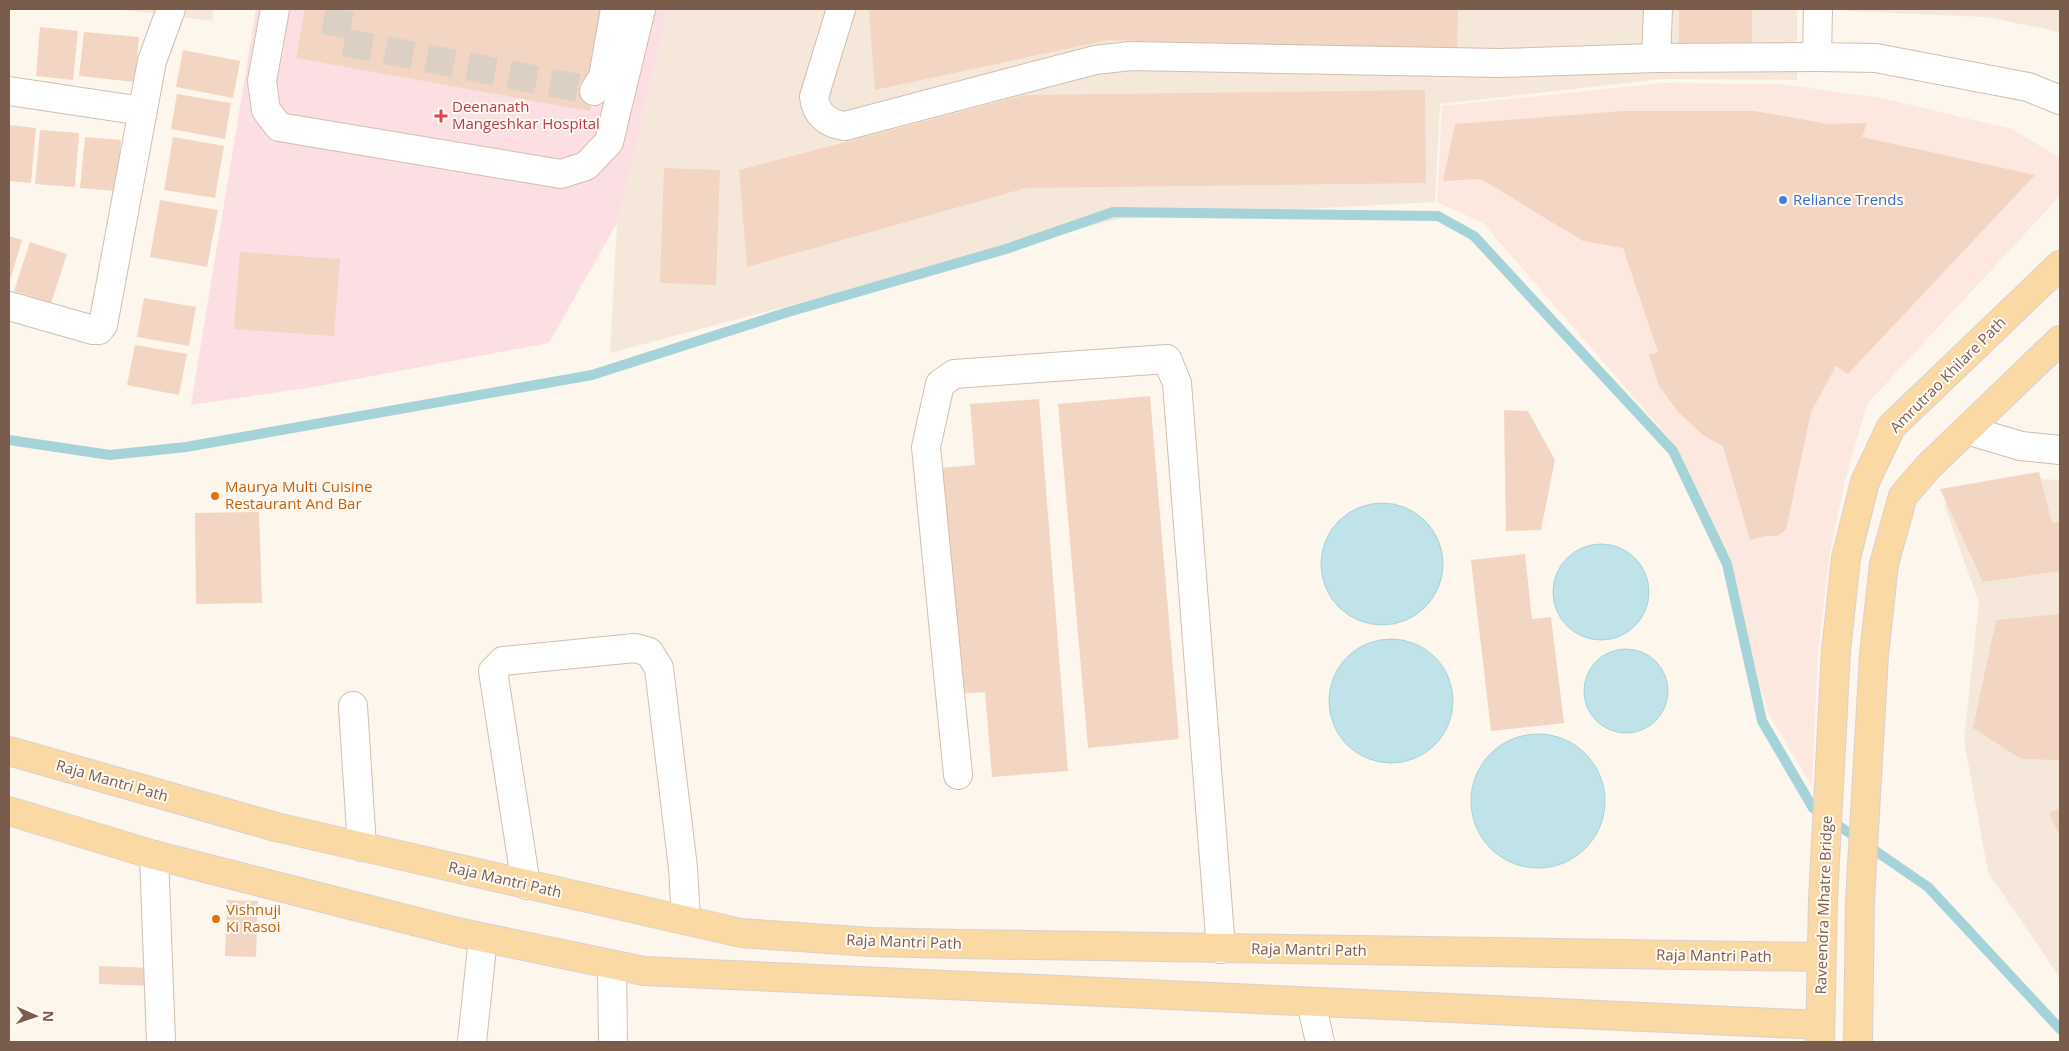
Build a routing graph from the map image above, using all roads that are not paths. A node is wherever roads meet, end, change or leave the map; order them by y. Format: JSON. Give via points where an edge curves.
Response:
{"nodes":[{"id":1,"x":171,"y":9,"type":"edge"},
{"id":2,"x":275,"y":9,"type":"edge"},
{"id":3,"x":615,"y":9,"type":"edge"},
{"id":4,"x":641,"y":9,"type":"edge"},
{"id":5,"x":841,"y":9,"type":"edge"},
{"id":6,"x":1658,"y":9,"type":"edge"},
{"id":7,"x":1818,"y":9,"type":"edge"},
{"id":8,"x":1817,"y":56,"type":"junction"},
{"id":9,"x":1656,"y":58,"type":"junction"},
{"id":10,"x":9,"y":91,"type":"edge"},
{"id":11,"x":594,"y":91,"type":"dead end"},
{"id":12,"x":2060,"y":100,"type":"edge"},
{"id":13,"x":142,"y":111,"type":"junction"},
{"id":14,"x":2060,"y":265,"type":"edge"},
{"id":15,"x":9,"y":306,"type":"edge"},
{"id":16,"x":2060,"y":340,"type":"edge"},
{"id":17,"x":1967,"y":430,"type":"junction"},
{"id":18,"x":2060,"y":450,"type":"edge"},
{"id":19,"x":353,"y":706,"type":"dead end"},
{"id":20,"x":9,"y":751,"type":"edge"},
{"id":21,"x":1829,"y":769,"type":"joint"},
{"id":22,"x":958,"y":775,"type":"dead end"},
{"id":23,"x":9,"y":811,"type":"edge"},
{"id":24,"x":362,"y":847,"type":"junction"},
{"id":25,"x":154,"y":855,"type":"junction"},
{"id":26,"x":526,"y":885,"type":"junction"},
{"id":27,"x":686,"y":920,"type":"junction"},
{"id":28,"x":483,"y":938,"type":"junction"},
{"id":29,"x":960,"y":944,"type":"junction"},
{"id":30,"x":1222,"y":948,"type":"junction"},
{"id":31,"x":1821,"y":958,"type":"junction"},
{"id":32,"x":612,"y":965,"type":"junction"},
{"id":33,"x":960,"y":986,"type":"junction"},
{"id":34,"x":1311,"y":1002,"type":"junction"},
{"id":35,"x":1820,"y":1034,"type":"edge"},
{"id":36,"x":161,"y":1042,"type":"edge"},
{"id":37,"x":472,"y":1042,"type":"edge"},
{"id":38,"x":613,"y":1042,"type":"edge"},
{"id":39,"x":1320,"y":1042,"type":"edge"},
{"id":40,"x":1858,"y":1042,"type":"edge"}],
"edges":[{"from":1,"to":13,"type":"street","via":[[152,61]]},
{"from":2,"to":4,"type":"street","via":[[262,81],[266,110],[279,127],[561,174],[586,166],[609,142]]},
{"from":3,"to":11,"type":"street","via":[[603,77]]},
{"from":5,"to":9,"type":"street","via":[[814,105],[819,115],[831,123],[845,126],[1095,60],[1132,56],[1500,64]]},
{"from":6,"to":9,"type":"street"},
{"from":7,"to":8,"type":"street"},
{"from":8,"to":9,"type":"street"},
{"from":8,"to":12,"type":"street","via":[[1876,58],[2028,87]]},
{"from":10,"to":13,"type":"street"},
{"from":13,"to":15,"type":"street","via":[[103,325],[99,330],[93,330]]},
{"from":14,"to":21,"type":"main road","name":"Amrutrao Khilare Path","via":[[1891,427],[1865,482],[1846,558]]},
{"from":16,"to":17,"type":"main road"},
{"from":17,"to":18,"type":"street","via":[[2021,446]]},
{"from":17,"to":40,"type":"main road","via":[[1903,496],[1884,564],[1874,654],[1867,770],[1860,901]]},
{"from":19,"to":24,"type":"street"},
{"from":20,"to":24,"type":"main road","name":"Raja Mantri Path","via":[[276,827]]},
{"from":21,"to":31,"type":"main road","name":"Raveendra Mhatre Bridge"},
{"from":22,"to":30,"type":"street","via":[[926,447],[940,384],[954,374],[1167,359],[1177,383]]},
{"from":23,"to":25,"type":"main road"},
{"from":24,"to":26,"type":"main road","name":"Raja Mantri Path"},
{"from":25,"to":28,"type":"main road"},
{"from":25,"to":36,"type":"street"},
{"from":26,"to":27,"type":"main road","name":"Raja Mantri Path"},
{"from":26,"to":27,"type":"street","via":[[493,671],[503,661],[635,648],[648,652],[659,668],[683,868]]},
{"from":27,"to":29,"type":"main road","name":"Raja Mantri Path","via":[[741,933]]},
{"from":28,"to":32,"type":"main road"},
{"from":28,"to":37,"type":"street"},
{"from":29,"to":30,"type":"main road","name":"Raja Mantri Path"},
{"from":29,"to":33,"type":"main road"},
{"from":30,"to":31,"type":"main road","name":"Raja Mantri Path"},
{"from":31,"to":35,"type":"main road","name":"Raveendra Mhatre Bridge"},
{"from":32,"to":33,"type":"main road","via":[[644,971]]},
{"from":32,"to":38,"type":"street"},
{"from":33,"to":34,"type":"main road"},
{"from":34,"to":35,"type":"main road"},
{"from":34,"to":39,"type":"street"}]}
